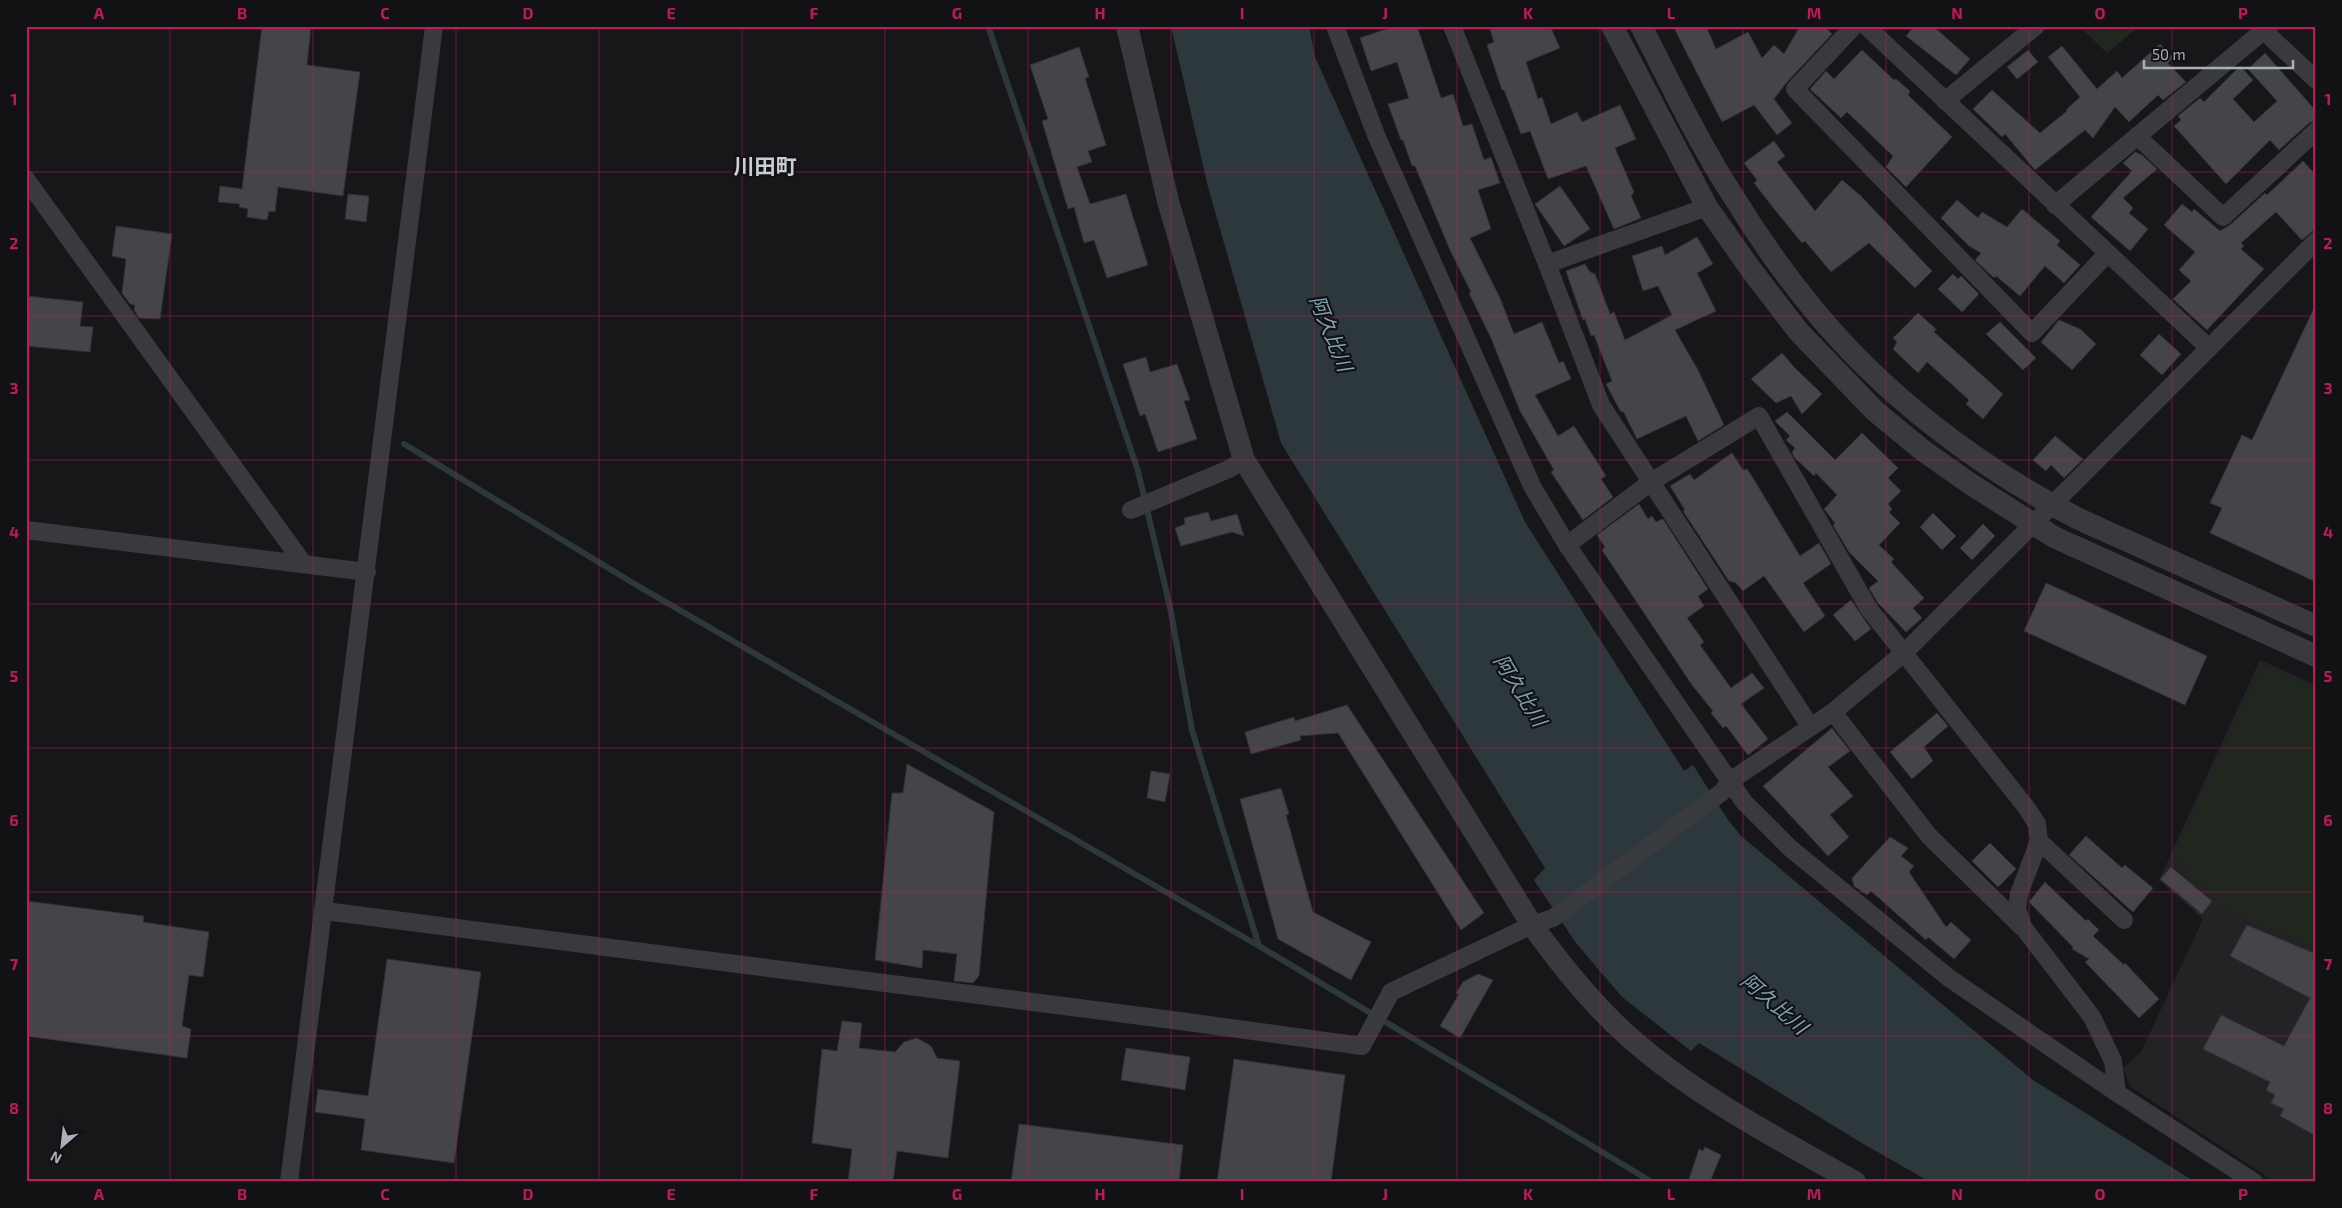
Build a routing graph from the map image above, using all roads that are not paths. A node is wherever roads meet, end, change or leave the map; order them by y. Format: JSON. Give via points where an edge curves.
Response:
{"nodes":[{"id":1,"x":434,"y":26,"type":"edge"},
{"id":2,"x":1127,"y":26,"type":"edge"},
{"id":3,"x":1335,"y":26,"type":"edge"},
{"id":4,"x":1452,"y":26,"type":"edge"},
{"id":5,"x":1612,"y":26,"type":"edge"},
{"id":6,"x":1642,"y":26,"type":"edge"},
{"id":7,"x":1854,"y":26,"type":"edge"},
{"id":8,"x":1866,"y":26,"type":"edge"},
{"id":9,"x":2036,"y":26,"type":"edge"},
{"id":10,"x":2266,"y":29,"type":"edge"},
{"id":11,"x":2316,"y":80,"type":"edge"},
{"id":12,"x":1945,"y":101,"type":"junction"},
{"id":13,"x":2316,"y":131,"type":"edge"},
{"id":14,"x":2137,"y":136,"type":"junction"},
{"id":15,"x":26,"y":179,"type":"edge"},
{"id":16,"x":2055,"y":204,"type":"junction"},
{"id":17,"x":1707,"y":207,"type":"junction"},
{"id":18,"x":2316,"y":241,"type":"edge"},
{"id":19,"x":2106,"y":254,"type":"junction"},
{"id":20,"x":1547,"y":264,"type":"junction"},
{"id":21,"x":2209,"y":348,"type":"junction"},
{"id":22,"x":1244,"y":460,"type":"junction"},
{"id":23,"x":1651,"y":482,"type":"junction"},
{"id":24,"x":2053,"y":504,"type":"junction"},
{"id":25,"x":1131,"y":510,"type":"dead end"},
{"id":26,"x":2033,"y":524,"type":"junction"},
{"id":27,"x":26,"y":530,"type":"edge"},
{"id":28,"x":1567,"y":545,"type":"junction"},
{"id":29,"x":303,"y":563,"type":"junction"},
{"id":30,"x":367,"y":572,"type":"junction"},
{"id":31,"x":2316,"y":626,"type":"edge"},
{"id":32,"x":1905,"y":652,"type":"junction"},
{"id":33,"x":2316,"y":656,"type":"edge"},
{"id":34,"x":1833,"y":712,"type":"junction"},
{"id":35,"x":1810,"y":726,"type":"junction"},
{"id":36,"x":1726,"y":787,"type":"junction"},
{"id":37,"x":2039,"y":841,"type":"junction"},
{"id":38,"x":325,"y":911,"type":"junction"},
{"id":39,"x":2124,"y":920,"type":"dead end"},
{"id":40,"x":1532,"y":924,"type":"junction"},
{"id":41,"x":2023,"y":927,"type":"junction"},
{"id":42,"x":2118,"y":1093,"type":"junction"},
{"id":43,"x":289,"y":1182,"type":"edge"},
{"id":44,"x":1855,"y":1182,"type":"edge"},
{"id":45,"x":2254,"y":1182,"type":"edge"}],
"edges":[{"from":1,"to":30,"type":"street"},
{"from":2,"to":22,"type":"street","via":[[1168,201]]},
{"from":3,"to":28,"type":"street","via":[[1376,135],[1532,486]]},
{"from":4,"to":20,"type":"street"},
{"from":5,"to":17,"type":"street"},
{"from":6,"to":24,"type":"street","via":[[1733,198],[1815,311],[1884,382],[1938,428],[1986,463]]},
{"from":7,"to":19,"type":"street","via":[[1795,90],[2032,333]]},
{"from":8,"to":12,"type":"street"},
{"from":9,"to":12,"type":"street"},
{"from":10,"to":11,"type":"street"},
{"from":10,"to":14,"type":"street"},
{"from":12,"to":16,"type":"street"},
{"from":13,"to":14,"type":"street","via":[[2223,217]]},
{"from":14,"to":16,"type":"street"},
{"from":15,"to":29,"type":"street"},
{"from":16,"to":19,"type":"street"},
{"from":17,"to":20,"type":"street"},
{"from":17,"to":26,"type":"street","via":[[1798,331],[1875,411],[1945,466]]},
{"from":18,"to":21,"type":"street"},
{"from":19,"to":21,"type":"street"},
{"from":20,"to":23,"type":"street","via":[[1601,406]]},
{"from":21,"to":24,"type":"street"},
{"from":22,"to":25,"type":"street"},
{"from":22,"to":40,"type":"street"},
{"from":23,"to":28,"type":"street"},
{"from":23,"to":32,"type":"street","via":[[1760,416],[1869,609]]},
{"from":23,"to":35,"type":"street"},
{"from":24,"to":26,"type":"street"},
{"from":24,"to":31,"type":"street"},
{"from":26,"to":32,"type":"street"},
{"from":26,"to":33,"type":"street","via":[[2054,537]]},
{"from":27,"to":29,"type":"street"},
{"from":28,"to":36,"type":"street"},
{"from":29,"to":30,"type":"street"},
{"from":30,"to":38,"type":"street"},
{"from":32,"to":34,"type":"street"},
{"from":32,"to":37,"type":"street","via":[[2026,807],[2037,824]]},
{"from":34,"to":35,"type":"street"},
{"from":34,"to":41,"type":"street","via":[[1929,836]]},
{"from":35,"to":36,"type":"street"},
{"from":36,"to":40,"type":"street","via":[[1553,918]]},
{"from":36,"to":42,"type":"street","via":[[1790,848],[1942,972]]},
{"from":37,"to":39,"type":"street"},
{"from":37,"to":41,"type":"street","via":[[2019,894],[2017,909]]},
{"from":38,"to":40,"type":"street","via":[[1362,1046],[1391,992]]},
{"from":38,"to":43,"type":"street"},
{"from":40,"to":44,"type":"street","via":[[1580,988],[1630,1038],[1749,1123]]},
{"from":41,"to":42,"type":"street","via":[[2092,1017],[2113,1061]]},
{"from":42,"to":45,"type":"street"}]}
